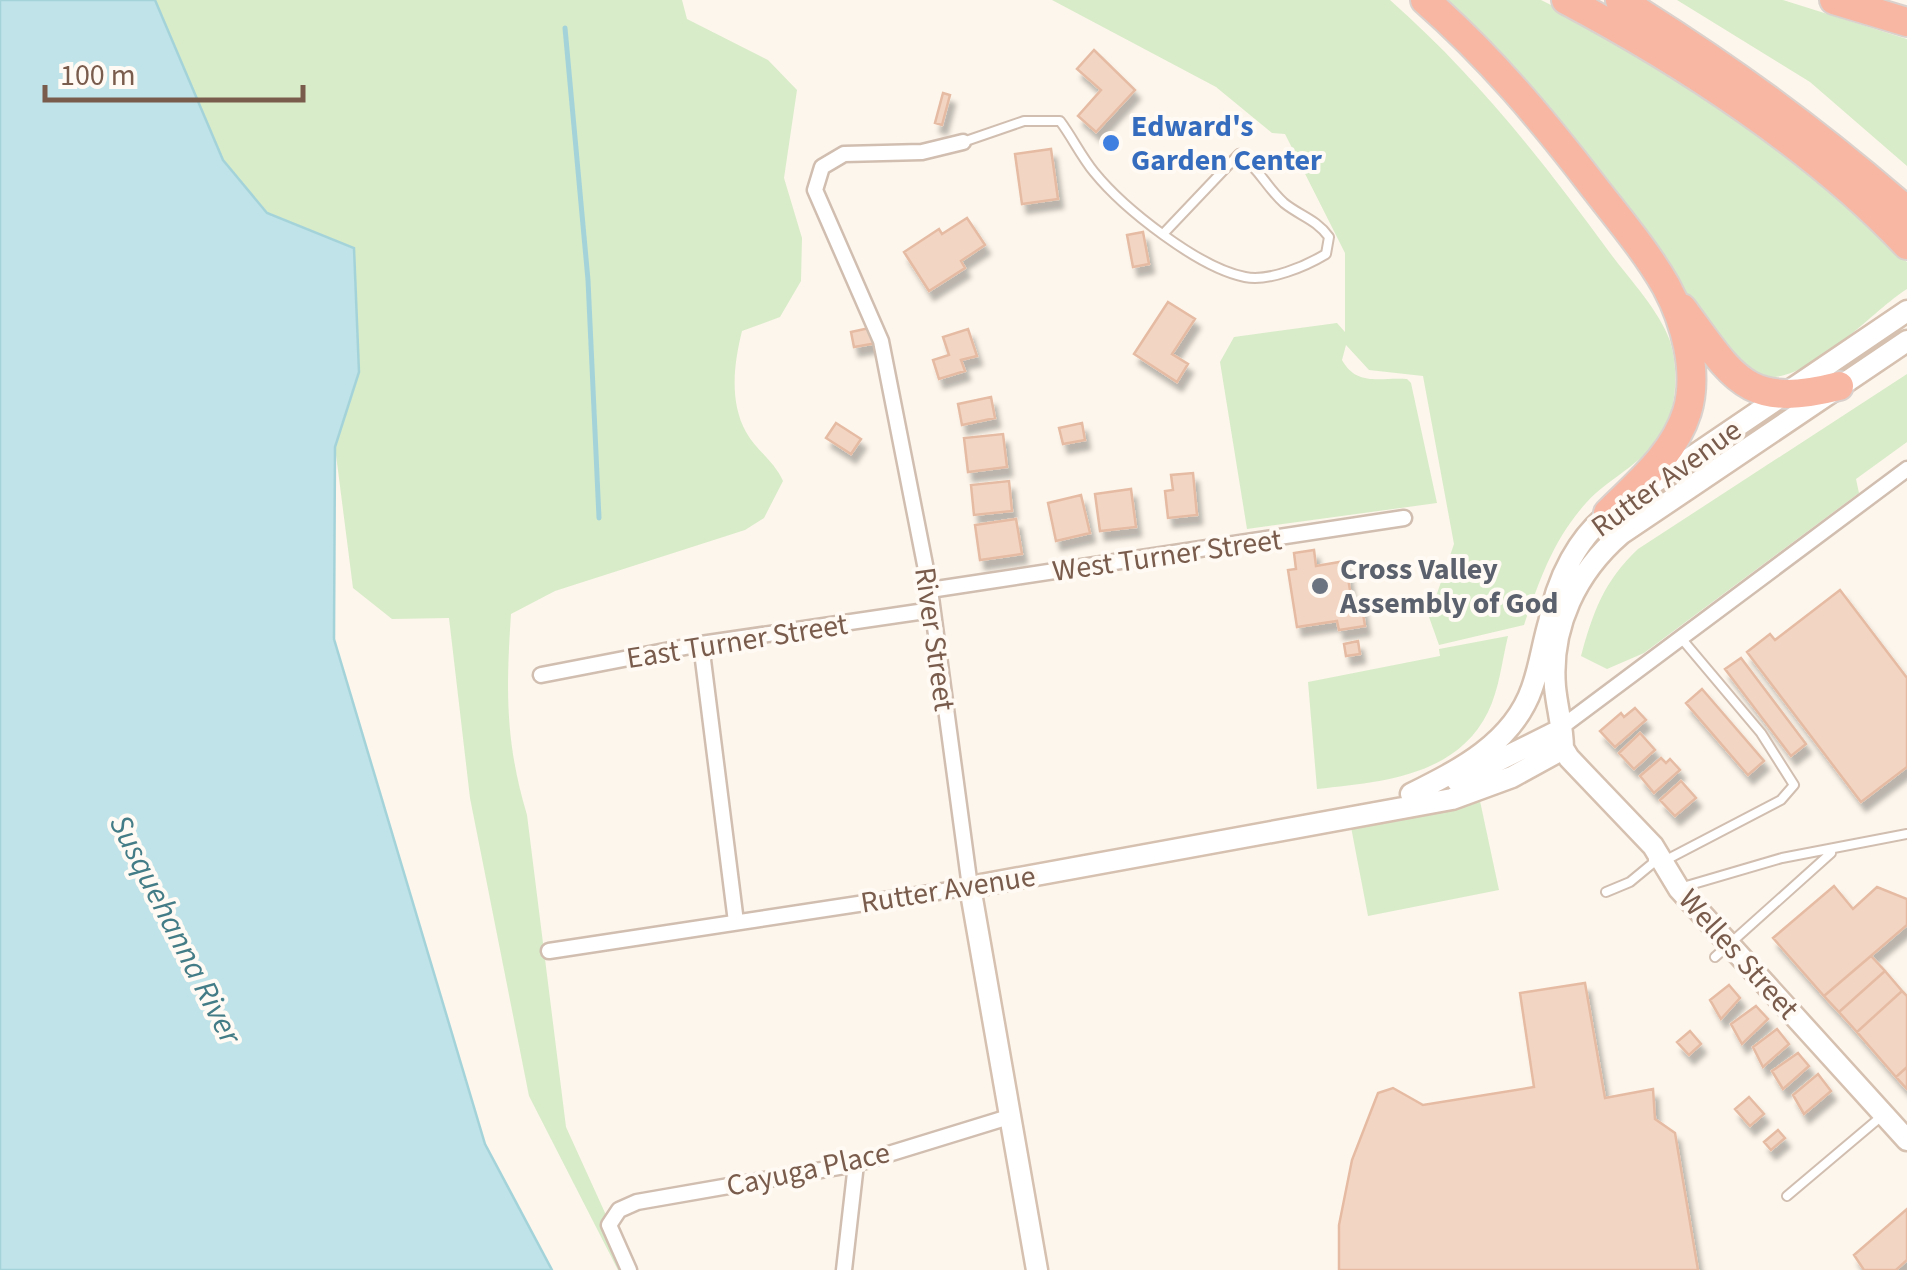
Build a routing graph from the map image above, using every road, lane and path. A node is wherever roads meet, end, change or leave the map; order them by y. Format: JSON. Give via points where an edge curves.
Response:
{"nodes":[{"id":1,"x":1425,"y":0,"type":"edge"},
{"id":2,"x":1566,"y":0,"type":"edge"},
{"id":3,"x":1620,"y":0,"type":"edge"},
{"id":4,"x":1834,"y":0,"type":"edge"},
{"id":5,"x":1907,"y":22,"type":"edge"},
{"id":6,"x":963,"y":142,"type":"joint"},
{"id":7,"x":1907,"y":211,"type":"edge"},
{"id":8,"x":1164,"y":232,"type":"junction"},
{"id":9,"x":1907,"y":245,"type":"edge"},
{"id":10,"x":1666,"y":287,"type":"junction"},
{"id":11,"x":1907,"y":312,"type":"edge"},
{"id":12,"x":1900,"y":345,"type":"edge"},
{"id":13,"x":1838,"y":386,"type":"junction"},
{"id":14,"x":1784,"y":395,"type":"junction"},
{"id":15,"x":1907,"y":469,"type":"edge"},
{"id":16,"x":1608,"y":513,"type":"junction"},
{"id":17,"x":1404,"y":518,"type":"dead end"},
{"id":18,"x":930,"y":590,"type":"junction"},
{"id":19,"x":932,"y":610,"type":"junction"},
{"id":20,"x":1550,"y":617,"type":"junction"},
{"id":21,"x":1681,"y":638,"type":"junction"},
{"id":22,"x":701,"y":644,"type":"junction"},
{"id":23,"x":541,"y":675,"type":"dead end"},
{"id":24,"x":1564,"y":743,"type":"junction"},
{"id":25,"x":1410,"y":794,"type":"junction"},
{"id":26,"x":1344,"y":816,"type":"junction"},
{"id":27,"x":1907,"y":834,"type":"edge"},
{"id":28,"x":1832,"y":852,"type":"junction"},
{"id":29,"x":1658,"y":854,"type":"junction"},
{"id":30,"x":970,"y":887,"type":"junction"},
{"id":31,"x":1679,"y":889,"type":"junction"},
{"id":32,"x":1606,"y":892,"type":"dead end"},
{"id":33,"x":736,"y":922,"type":"junction"},
{"id":34,"x":1722,"y":950,"type":"junction"},
{"id":35,"x":549,"y":951,"type":"dead end"},
{"id":36,"x":1884,"y":1114,"type":"junction"},
{"id":37,"x":1012,"y":1116,"type":"junction"},
{"id":38,"x":1907,"y":1140,"type":"edge"},
{"id":39,"x":856,"y":1164,"type":"junction"},
{"id":40,"x":1787,"y":1196,"type":"dead end"},
{"id":41,"x":629,"y":1270,"type":"edge"},
{"id":42,"x":844,"y":1270,"type":"edge"},
{"id":43,"x":1037,"y":1270,"type":"edge"}],
"edges":[{"from":1,"to":10,"type":"highway","via":[[1517,89]]},
{"from":2,"to":9,"type":"highway","via":[[1666,57],[1787,141]]},
{"from":3,"to":7,"type":"highway","via":[[1739,74]]},
{"from":4,"to":5,"type":"highway"},
{"from":6,"to":8,"type":"lane","via":[[1024,121],[1060,120],[1095,174]]},
{"from":6,"to":18,"type":"street","name":"River Street","via":[[922,152],[844,154],[816,177],[819,204],[881,341]]},
{"from":8,"to":8,"type":"lane","via":[[1194,256],[1247,278],[1310,264],[1326,254],[1330,237],[1318,222],[1284,204],[1239,154]]},
{"from":10,"to":14,"type":"highway","via":[[1729,369],[1753,390]]},
{"from":10,"to":16,"type":"highway","via":[[1690,358],[1687,412],[1668,450]]},
{"from":11,"to":14,"type":"main road","name":"Rutter Avenue"},
{"from":12,"to":13,"type":"main road","name":"Rutter Avenue"},
{"from":13,"to":14,"type":"highway"},
{"from":13,"to":24,"type":"main road","name":"Rutter Avenue","via":[[1621,534],[1590,564],[1571,597],[1558,642],[1555,685]]},
{"from":14,"to":16,"type":"main road","name":"Rutter Avenue"},
{"from":15,"to":21,"type":"street","name":"Rutter Avenue"},
{"from":16,"to":20,"type":"main road","name":"Rutter Avenue","via":[[1576,548]]},
{"from":17,"to":18,"type":"street","name":"West Turner Street"},
{"from":18,"to":19,"type":"street","name":"River Street"},
{"from":19,"to":22,"type":"street","name":"East Turner Street"},
{"from":19,"to":30,"type":"street","name":"River Street"},
{"from":20,"to":24,"type":"main road","name":"Rutter Avenue","via":[[1544,686]]},
{"from":20,"to":25,"type":"main road","via":[[1532,688],[1507,729],[1466,766]]},
{"from":21,"to":24,"type":"street","name":"Rutter Avenue"},
{"from":21,"to":29,"type":"lane","via":[[1761,733],[1794,785],[1781,800]]},
{"from":22,"to":23,"type":"street","name":"East Turner Street"},
{"from":22,"to":33,"type":"street"},
{"from":24,"to":25,"type":"main road","name":"Rutter Avenue"},
{"from":24,"to":26,"type":"main road","name":"Rutter Avenue","via":[[1512,777],[1452,799]]},
{"from":24,"to":29,"type":"main road","name":"Welles Street"},
{"from":25,"to":26,"type":"main road","name":"Rutter Avenue"},
{"from":26,"to":30,"type":"main road","name":"Rutter Avenue"},
{"from":27,"to":28,"type":"lane"},
{"from":28,"to":31,"type":"lane","via":[[1782,858]]},
{"from":28,"to":34,"type":"lane"},
{"from":29,"to":31,"type":"main road","name":"Welles Street"},
{"from":29,"to":32,"type":"lane","via":[[1630,882]]},
{"from":30,"to":33,"type":"street","name":"Rutter Avenue"},
{"from":30,"to":37,"type":"main road","name":"River Street"},
{"from":31,"to":34,"type":"main road","name":"Welles Street"},
{"from":33,"to":35,"type":"street","name":"Rutter Avenue"},
{"from":34,"to":36,"type":"main road","name":"Welles Street"},
{"from":36,"to":38,"type":"main road","name":"Welles Street"},
{"from":36,"to":40,"type":"lane"},
{"from":37,"to":39,"type":"street","name":"Cayuga Place"},
{"from":37,"to":43,"type":"main road","name":"River Street"},
{"from":39,"to":41,"type":"street","name":"Cayuga Place","via":[[619,1210],[609,1225]]},
{"from":39,"to":42,"type":"street"}]}
